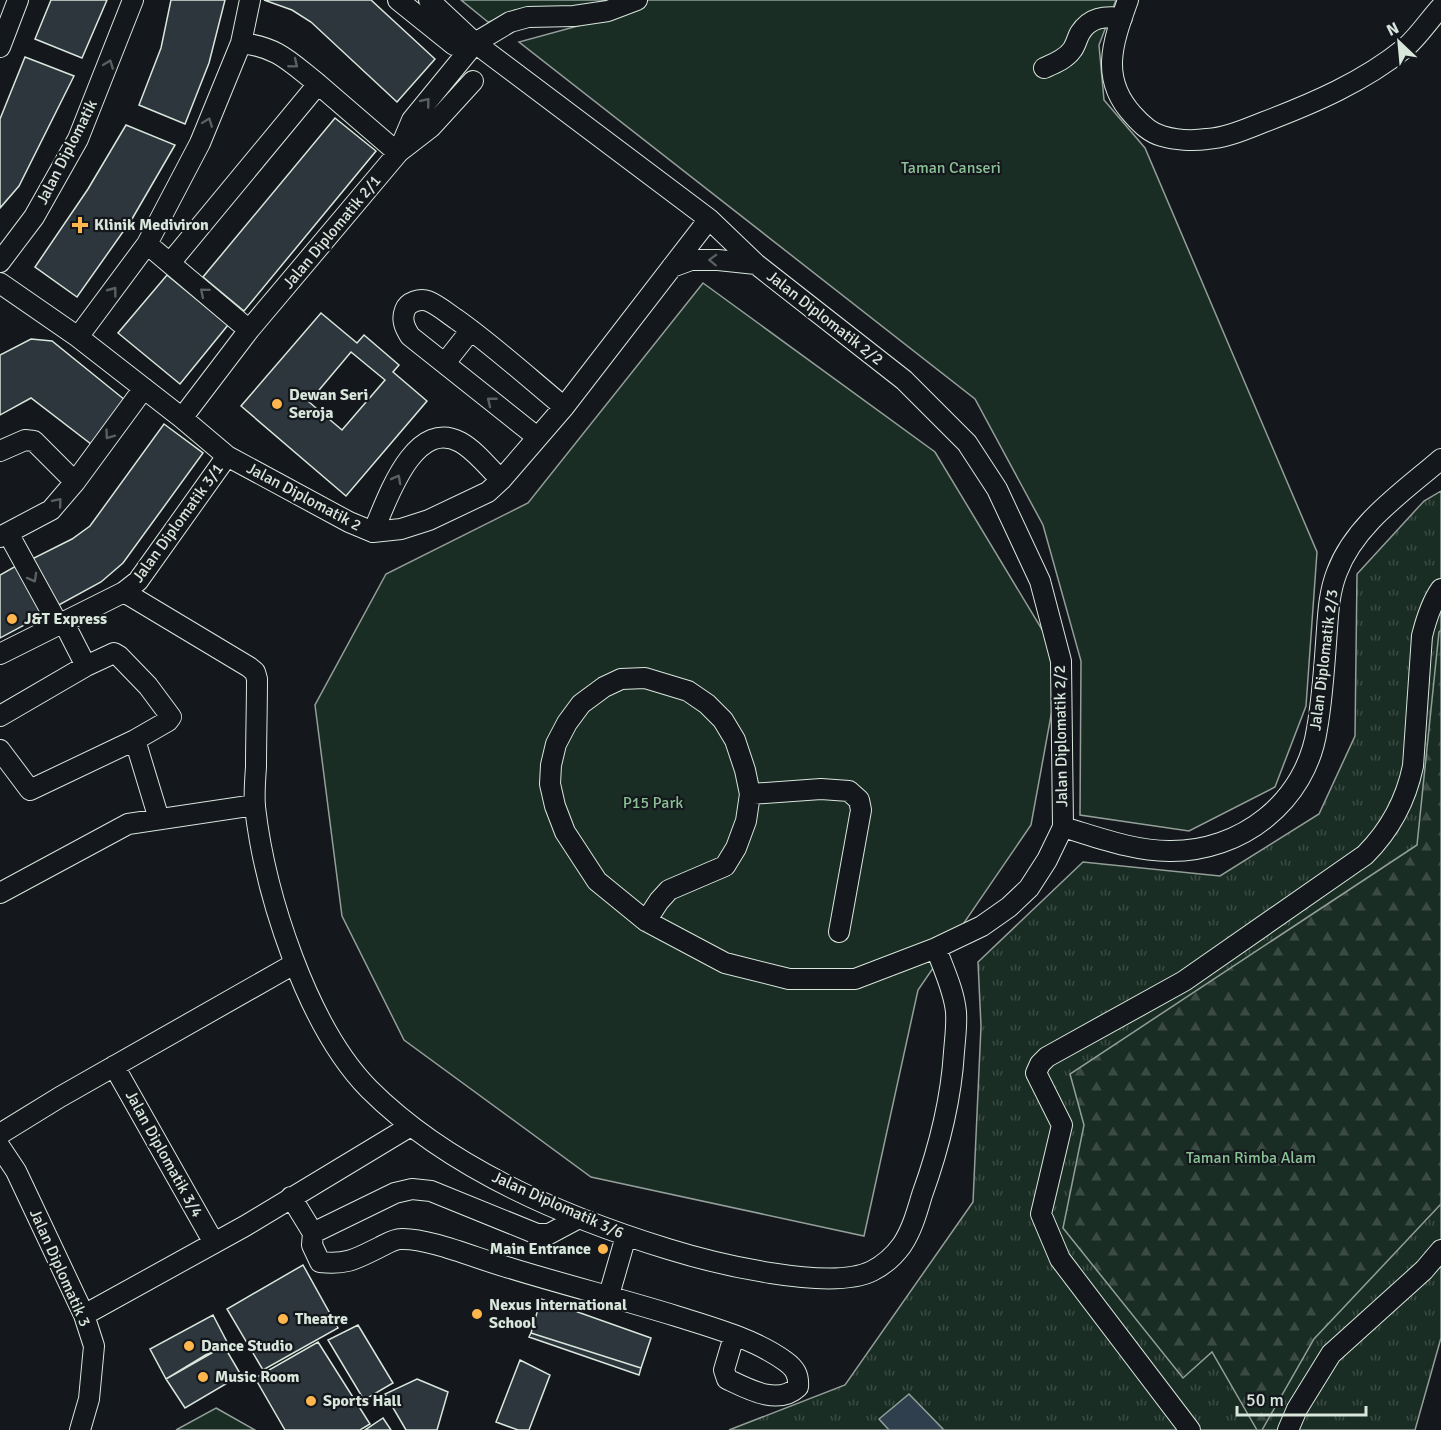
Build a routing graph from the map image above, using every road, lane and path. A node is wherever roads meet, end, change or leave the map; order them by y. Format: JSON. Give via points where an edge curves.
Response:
{"nodes":[{"id":1,"x":18,"y":0,"type":"edge"},
{"id":2,"x":134,"y":0,"type":"edge"},
{"id":3,"x":250,"y":0,"type":"edge"},
{"id":4,"x":398,"y":0,"type":"edge"},
{"id":5,"x":429,"y":0,"type":"edge"},
{"id":6,"x":637,"y":0,"type":"edge"},
{"id":7,"x":1441,"y":7,"type":"edge"},
{"id":8,"x":1125,"y":9,"type":"edge"},
{"id":9,"x":241,"y":43,"type":"junction"},
{"id":10,"x":475,"y":43,"type":"junction"},
{"id":11,"x":454,"y":45,"type":"dead end"},
{"id":12,"x":0,"y":47,"type":"edge"},
{"id":13,"x":1044,"y":68,"type":"dead end"},
{"id":14,"x":473,"y":81,"type":"dead end"},
{"id":15,"x":318,"y":84,"type":"junction"},
{"id":16,"x":398,"y":153,"type":"junction"},
{"id":17,"x":709,"y":219,"type":"junction"},
{"id":18,"x":147,"y":244,"type":"junction"},
{"id":19,"x":0,"y":262,"type":"edge"},
{"id":20,"x":170,"y":263,"type":"junction"},
{"id":21,"x":756,"y":264,"type":"junction"},
{"id":22,"x":672,"y":267,"type":"junction"},
{"id":23,"x":0,"y":283,"type":"edge"},
{"id":24,"x":249,"y":330,"type":"junction"},
{"id":25,"x":471,"y":330,"type":"junction"},
{"id":26,"x":78,"y":338,"type":"junction"},
{"id":27,"x":445,"y":363,"type":"junction"},
{"id":28,"x":144,"y":388,"type":"junction"},
{"id":29,"x":564,"y":408,"type":"junction"},
{"id":30,"x":182,"y":418,"type":"junction"},
{"id":31,"x":537,"y":437,"type":"junction"},
{"id":32,"x":0,"y":451,"type":"edge"},
{"id":33,"x":228,"y":456,"type":"junction"},
{"id":34,"x":1441,"y":459,"type":"edge"},
{"id":35,"x":501,"y":480,"type":"junction"},
{"id":36,"x":75,"y":482,"type":"junction"},
{"id":37,"x":373,"y":532,"type":"junction"},
{"id":38,"x":4,"y":535,"type":"edge"},
{"id":39,"x":1441,"y":589,"type":"edge"},
{"id":40,"x":124,"y":592,"type":"junction"},
{"id":41,"x":61,"y":623,"type":"junction"},
{"id":42,"x":0,"y":654,"type":"edge"},
{"id":43,"x":87,"y":666,"type":"junction"},
{"id":44,"x":0,"y":716,"type":"edge"},
{"id":45,"x":135,"y":740,"type":"junction"},
{"id":46,"x":0,"y":750,"type":"edge"},
{"id":47,"x":750,"y":794,"type":"junction"},
{"id":48,"x":255,"y":805,"type":"junction"},
{"id":49,"x":159,"y":819,"type":"junction"},
{"id":50,"x":1063,"y":827,"type":"junction"},
{"id":51,"x":0,"y":893,"type":"edge"},
{"id":52,"x":646,"y":921,"type":"junction"},
{"id":53,"x":839,"y":932,"type":"dead end"},
{"id":54,"x":936,"y":948,"type":"junction"},
{"id":55,"x":294,"y":964,"type":"junction"},
{"id":56,"x":114,"y":1066,"type":"junction"},
{"id":57,"x":410,"y":1127,"type":"junction"},
{"id":58,"x":0,"y":1134,"type":"edge"},
{"id":59,"x":0,"y":1147,"type":"edge"},
{"id":60,"x":291,"y":1197,"type":"junction"},
{"id":61,"x":579,"y":1218,"type":"junction"},
{"id":62,"x":313,"y":1233,"type":"junction"},
{"id":63,"x":626,"y":1236,"type":"junction"},
{"id":64,"x":214,"y":1243,"type":"junction"},
{"id":65,"x":1441,"y":1250,"type":"edge"},
{"id":66,"x":609,"y":1295,"type":"junction"},
{"id":67,"x":84,"y":1315,"type":"junction"},
{"id":68,"x":734,"y":1336,"type":"dead end"},
{"id":69,"x":80,"y":1430,"type":"edge"},
{"id":70,"x":1190,"y":1430,"type":"edge"},
{"id":71,"x":1288,"y":1430,"type":"edge"}],
"edges":[{"from":1,"to":12,"type":"street"},
{"from":19,"to":2,"type":"street","name":"Jalan Diplomatik","one_way":true,"via":[[34,217],[78,139]]},
{"from":3,"to":9,"type":"street"},
{"from":4,"to":11,"type":"street"},
{"from":5,"to":10,"type":"street","name":"Jalan Diplomatik 2/2"},
{"from":6,"to":10,"type":"street","name":"Jalan Diplomatik 2/1","via":[[608,11],[528,17],[510,22]]},
{"from":7,"to":8,"type":"street","via":[[1407,46],[1342,90],[1208,140],[1160,136],[1143,126],[1118,94],[1111,73],[1114,40]]},
{"from":8,"to":13,"type":"street","via":[[1110,17],[1093,19],[1080,33],[1072,51]]},
{"from":9,"to":15,"type":"street","one_way":true,"via":[[278,51]]},
{"from":18,"to":9,"type":"street","one_way":true,"via":[[200,144]]},
{"from":16,"to":10,"type":"street","name":"Jalan Diplomatik 2/1","one_way":true,"via":[[412,120]]},
{"from":10,"to":17,"type":"street","name":"Jalan Diplomatik 2/2"},
{"from":14,"to":16,"type":"street","via":[[431,127]]},
{"from":15,"to":16,"type":"street"},
{"from":15,"to":20,"type":"street"},
{"from":16,"to":24,"type":"street","name":"Jalan Diplomatik 2/1"},
{"from":17,"to":21,"type":"street","name":"Jalan Diplomatik 2/2"},
{"from":17,"to":22,"type":"street","name":"Jalan Diplomatik 2"},
{"from":18,"to":20,"type":"street"},
{"from":26,"to":18,"type":"street","one_way":true},
{"from":24,"to":20,"type":"street","one_way":true},
{"from":21,"to":22,"type":"street","one_way":true,"via":[[691,260]]},
{"from":21,"to":50,"type":"street","name":"Jalan Diplomatik 2/2","via":[[904,380],[967,442],[997,489],[1040,581],[1061,662]]},
{"from":22,"to":29,"type":"street","name":"Jalan Diplomatik 2"},
{"from":23,"to":26,"type":"street","name":"Jalan Diplomatik 2"},
{"from":24,"to":30,"type":"street","name":"Jalan Diplomatik 2/1"},
{"from":25,"to":27,"type":"street"},
{"from":25,"to":27,"type":"street","via":[[426,300],[406,307],[404,327],[410,336]]},
{"from":25,"to":29,"type":"street"},
{"from":26,"to":28,"type":"street","name":"Jalan Diplomatik 2"},
{"from":31,"to":27,"type":"street","one_way":true},
{"from":28,"to":30,"type":"street","name":"Jalan Diplomatik 2"},
{"from":28,"to":36,"type":"street","one_way":true},
{"from":29,"to":31,"type":"street","name":"Jalan Diplomatik 2"},
{"from":30,"to":33,"type":"street","name":"Jalan Diplomatik 2"},
{"from":31,"to":35,"type":"street","name":"Jalan Diplomatik 2"},
{"from":32,"to":36,"type":"street","via":[[24,440],[34,441]]},
{"from":33,"to":37,"type":"street","name":"Jalan Diplomatik 2"},
{"from":33,"to":40,"type":"street","name":"Jalan Diplomatik 3/1","via":[[138,581]]},
{"from":34,"to":50,"type":"street","name":"Jalan Diplomatik 2/3","via":[[1376,516],[1351,543],[1337,570],[1329,596],[1317,730],[1309,762],[1297,784],[1271,815],[1225,842],[1169,851],[1121,845]]},
{"from":35,"to":37,"type":"street","name":"Jalan Diplomatik 2","via":[[488,492],[429,520]]},
{"from":37,"to":35,"type":"street","one_way":true,"via":[[406,463],[428,441],[439,438],[460,442]]},
{"from":38,"to":36,"type":"street","one_way":true,"via":[[51,510]]},
{"from":38,"to":41,"type":"street","one_way":true},
{"from":39,"to":70,"type":"street","via":[[1422,636],[1409,785],[1380,840],[1365,855],[1184,981],[1047,1057],[1036,1074],[1062,1125],[1041,1214],[1060,1259]]},
{"from":40,"to":41,"type":"street","name":"Jalan Diplomatik 3/1"},
{"from":40,"to":48,"type":"street","name":"Jalan Diplomatik 3/6","via":[[255,672]]},
{"from":41,"to":42,"type":"street","name":"Jalan Diplomatik 3/1"},
{"from":41,"to":43,"type":"street"},
{"from":43,"to":44,"type":"street"},
{"from":43,"to":45,"type":"street","via":[[114,653],[169,711],[168,721]]},
{"from":45,"to":46,"type":"street","via":[[30,790]]},
{"from":45,"to":49,"type":"street"},
{"from":47,"to":52,"type":"street","name":"Jalan Diplomatik 2/2","via":[[743,830],[725,866],[669,890]]},
{"from":47,"to":52,"type":"street","name":"Jalan Diplomatik 2/2","via":[[735,740],[723,720],[688,691],[645,678],[621,679],[581,704],[556,744],[550,784],[555,806],[565,832],[597,881]]},
{"from":47,"to":53,"type":"street","via":[[821,789],[849,792],[859,800],[861,810]]},
{"from":48,"to":49,"type":"street"},
{"from":48,"to":55,"type":"street","name":"Jalan Diplomatik 3/6","via":[[273,894]]},
{"from":49,"to":51,"type":"street","via":[[123,826]]},
{"from":50,"to":54,"type":"street","name":"Jalan Diplomatik 2/2","via":[[1029,888],[982,926]]},
{"from":52,"to":54,"type":"street","name":"Jalan Diplomatik 2/2","via":[[725,963],[789,979],[855,979]]},
{"from":54,"to":63,"type":"street","name":"Jalan Diplomatik 3/6","via":[[956,1011],[952,1089],[937,1152],[913,1221],[902,1244],[886,1262],[869,1273],[844,1279],[798,1277],[701,1260]]},
{"from":55,"to":56,"type":"street"},
{"from":55,"to":57,"type":"street","name":"Jalan Diplomatik 3/6","via":[[342,1054],[367,1087]]},
{"from":56,"to":58,"type":"street"},
{"from":56,"to":64,"type":"street","name":"Jalan Diplomatik 3/4"},
{"from":57,"to":60,"type":"street"},
{"from":57,"to":61,"type":"street","name":"Jalan Diplomatik 3/6","via":[[498,1181]]},
{"from":59,"to":67,"type":"street","name":"Jalan Diplomatik 3","via":[[16,1171]]},
{"from":60,"to":62,"type":"street"},
{"from":60,"to":64,"type":"street"},
{"from":61,"to":62,"type":"street","via":[[549,1234],[537,1234],[431,1191],[412,1189],[395,1193]]},
{"from":61,"to":63,"type":"street","name":"Jalan Diplomatik 3/6"},
{"from":62,"to":66,"type":"street","via":[[312,1245],[320,1262],[339,1264],[399,1238]]},
{"from":63,"to":66,"type":"street"},
{"from":64,"to":67,"type":"street"},
{"from":65,"to":71,"type":"street","via":[[1331,1354]]},
{"from":66,"to":68,"type":"street"},
{"from":67,"to":69,"type":"street","name":"Jalan Diplomatik 3","via":[[94,1346],[89,1399]]}]}
